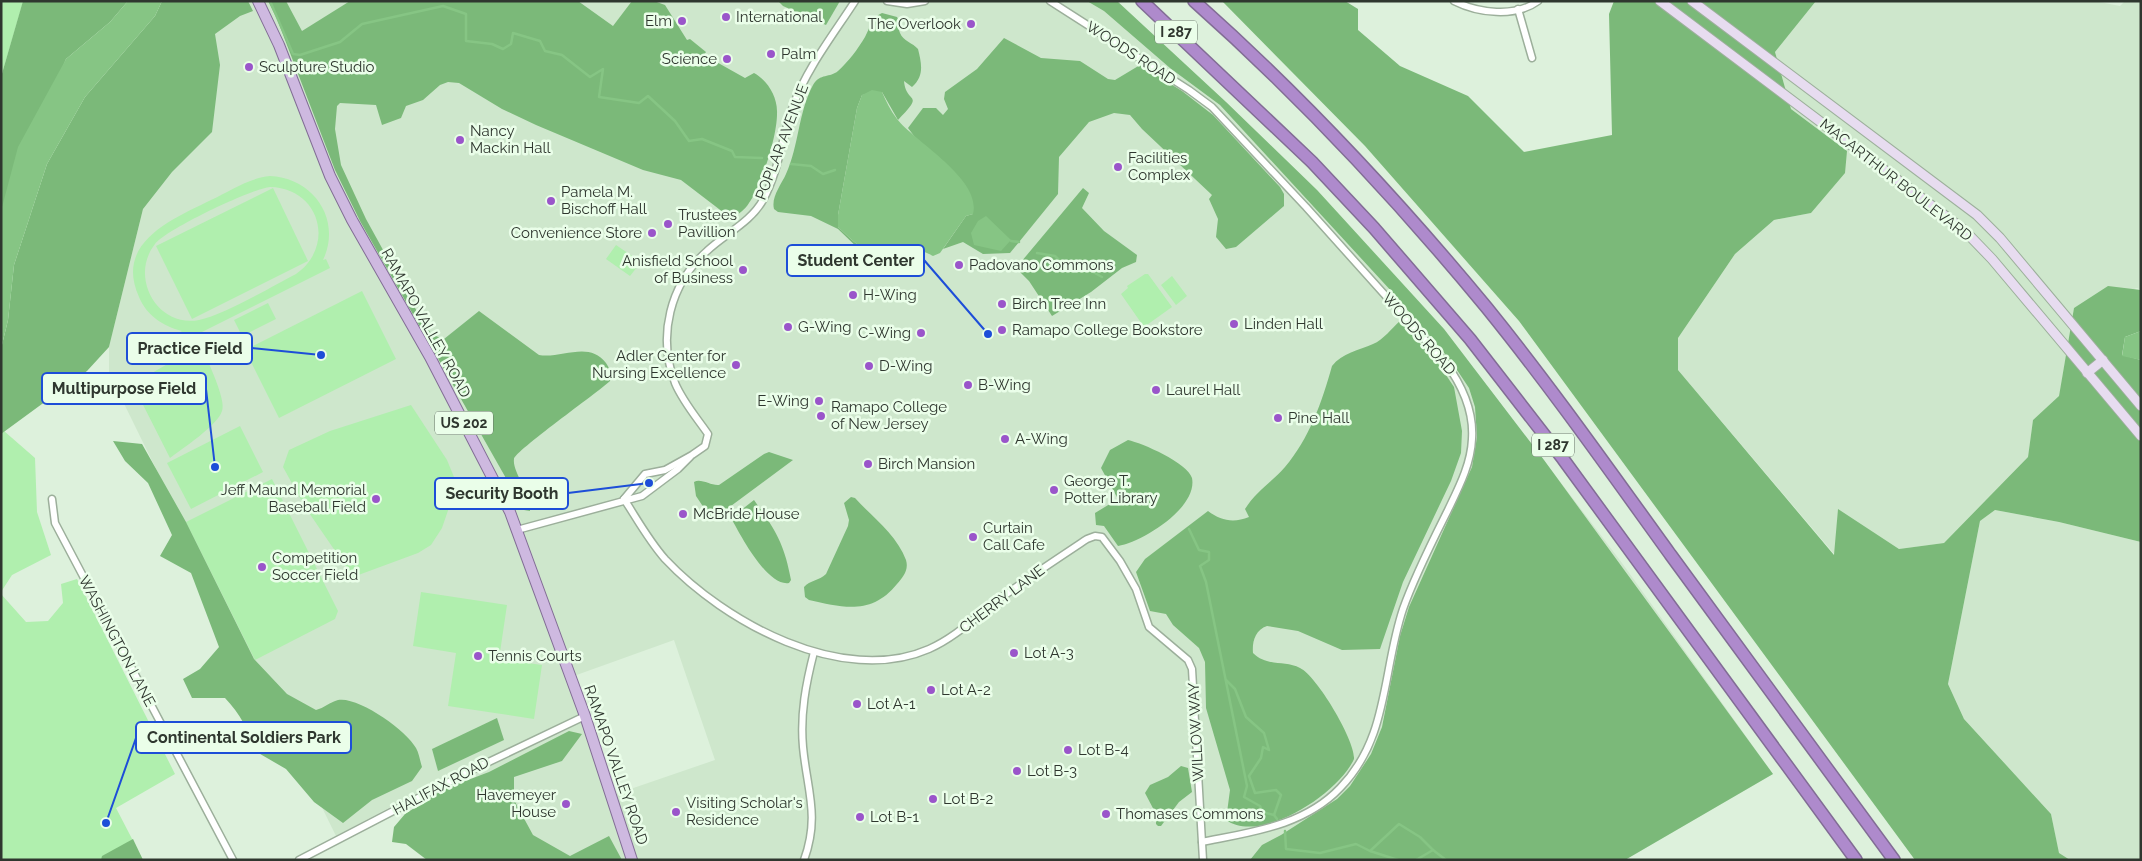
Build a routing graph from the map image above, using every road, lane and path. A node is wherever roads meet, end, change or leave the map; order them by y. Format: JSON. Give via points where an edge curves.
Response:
{"nodes":[{"id":1,"x":258,"y":1,"type":"edge"},
{"id":2,"x":855,"y":1,"type":"edge"},
{"id":3,"x":887,"y":1,"type":"edge"},
{"id":4,"x":925,"y":1,"type":"edge"},
{"id":5,"x":1050,"y":1,"type":"edge"},
{"id":6,"x":1142,"y":1,"type":"edge"},
{"id":7,"x":1194,"y":1,"type":"edge"},
{"id":8,"x":1454,"y":1,"type":"edge"},
{"id":9,"x":1538,"y":1,"type":"edge"},
{"id":10,"x":1660,"y":1,"type":"edge"},
{"id":11,"x":1692,"y":1,"type":"edge"},
{"id":12,"x":1518,"y":9,"type":"junction"},
{"id":13,"x":1532,"y":58,"type":"dead end"},
{"id":14,"x":2103,"y":360,"type":"junction"},
{"id":15,"x":2087,"y":373,"type":"junction"},
{"id":16,"x":2141,"y":406,"type":"edge"},
{"id":17,"x":2141,"y":436,"type":"edge"},
{"id":18,"x":692,"y":455,"type":"junction"},
{"id":19,"x":52,"y":499,"type":"dead end"},
{"id":20,"x":624,"y":499,"type":"junction"},
{"id":21,"x":517,"y":530,"type":"junction"},
{"id":22,"x":1144,"y":612,"type":"joint"},
{"id":23,"x":814,"y":652,"type":"junction"},
{"id":24,"x":585,"y":716,"type":"junction"},
{"id":25,"x":1202,"y":842,"type":"junction"},
{"id":26,"x":233,"y":860,"type":"edge"},
{"id":27,"x":299,"y":860,"type":"edge"},
{"id":28,"x":632,"y":860,"type":"edge"},
{"id":29,"x":804,"y":860,"type":"edge"},
{"id":30,"x":1203,"y":860,"type":"edge"},
{"id":31,"x":1856,"y":860,"type":"edge"},
{"id":32,"x":1894,"y":860,"type":"edge"}],
"edges":[{"from":1,"to":21,"type":"main road","name":"RAMAPO VALLEY ROAD","number":"US 202","via":[[282,52],[330,176],[430,357]]},
{"from":2,"to":18,"type":"street","name":"POPLAR AVENUE","via":[[800,89],[763,200],[755,212],[694,264],[675,297],[668,322],[669,362],[676,384],[708,434],[705,446]]},
{"from":3,"to":4,"type":"street","via":[[907,4]]},
{"from":5,"to":25,"type":"street","name":"WOODS ROAD","via":[[1212,107],[1445,362],[1461,384],[1470,410],[1472,438],[1467,468],[1403,608],[1392,647],[1380,718],[1365,756],[1339,790],[1304,815],[1278,826]]},
{"from":6,"to":31,"type":"highway","number":"I 287","via":[[1312,162],[1470,339],[1558,452]]},
{"from":7,"to":32,"type":"highway","number":"I 287","via":[[1337,139],[1488,310]]},
{"from":8,"to":12,"type":"street","via":[[1491,12]]},
{"from":9,"to":12,"type":"street"},
{"from":10,"to":15,"type":"main road","name":"MACARTHUR BOULEVARD","via":[[1964,230],[1992,258]]},
{"from":11,"to":14,"type":"main road","name":"MACARTHUR BOULEVARD","via":[[1977,216],[2000,238]]},
{"from":12,"to":13,"type":"street"},
{"from":14,"to":15,"type":"main road"},
{"from":14,"to":16,"type":"main road","name":"MACARTHUR BOULEVARD"},
{"from":15,"to":17,"type":"main road","name":"MACARTHUR BOULEVARD"},
{"from":18,"to":20,"type":"street","name":"POPLAR AVENUE","via":[[684,465],[642,496]]},
{"from":18,"to":20,"type":"street","via":[[665,470],[645,474]]},
{"from":19,"to":26,"type":"street","name":"WASHINGTON LANE","via":[[55,523]]},
{"from":20,"to":21,"type":"street","name":"POPLAR AVENUE"},
{"from":20,"to":23,"type":"street","via":[[658,552],[700,591],[753,626]]},
{"from":21,"to":24,"type":"main road","name":"RAMAPO VALLEY ROAD","number":"US 202"},
{"from":22,"to":23,"type":"street","name":"CHERRY LANE","via":[[1136,589],[1120,561],[1106,540],[1095,536],[1042,569],[931,648],[910,656],[876,660]]},
{"from":22,"to":25,"type":"street","name":"WILLOW WAY","via":[[1149,627],[1188,660],[1192,669]]},
{"from":23,"to":29,"type":"street","via":[[802,724],[813,805],[810,842]]},
{"from":24,"to":27,"type":"street","name":"HALIFAX ROAD","via":[[474,769]]},
{"from":24,"to":28,"type":"main road","name":"RAMAPO VALLEY ROAD","number":"US 202"},
{"from":25,"to":30,"type":"street","name":"WILLOW WAY"}]}
